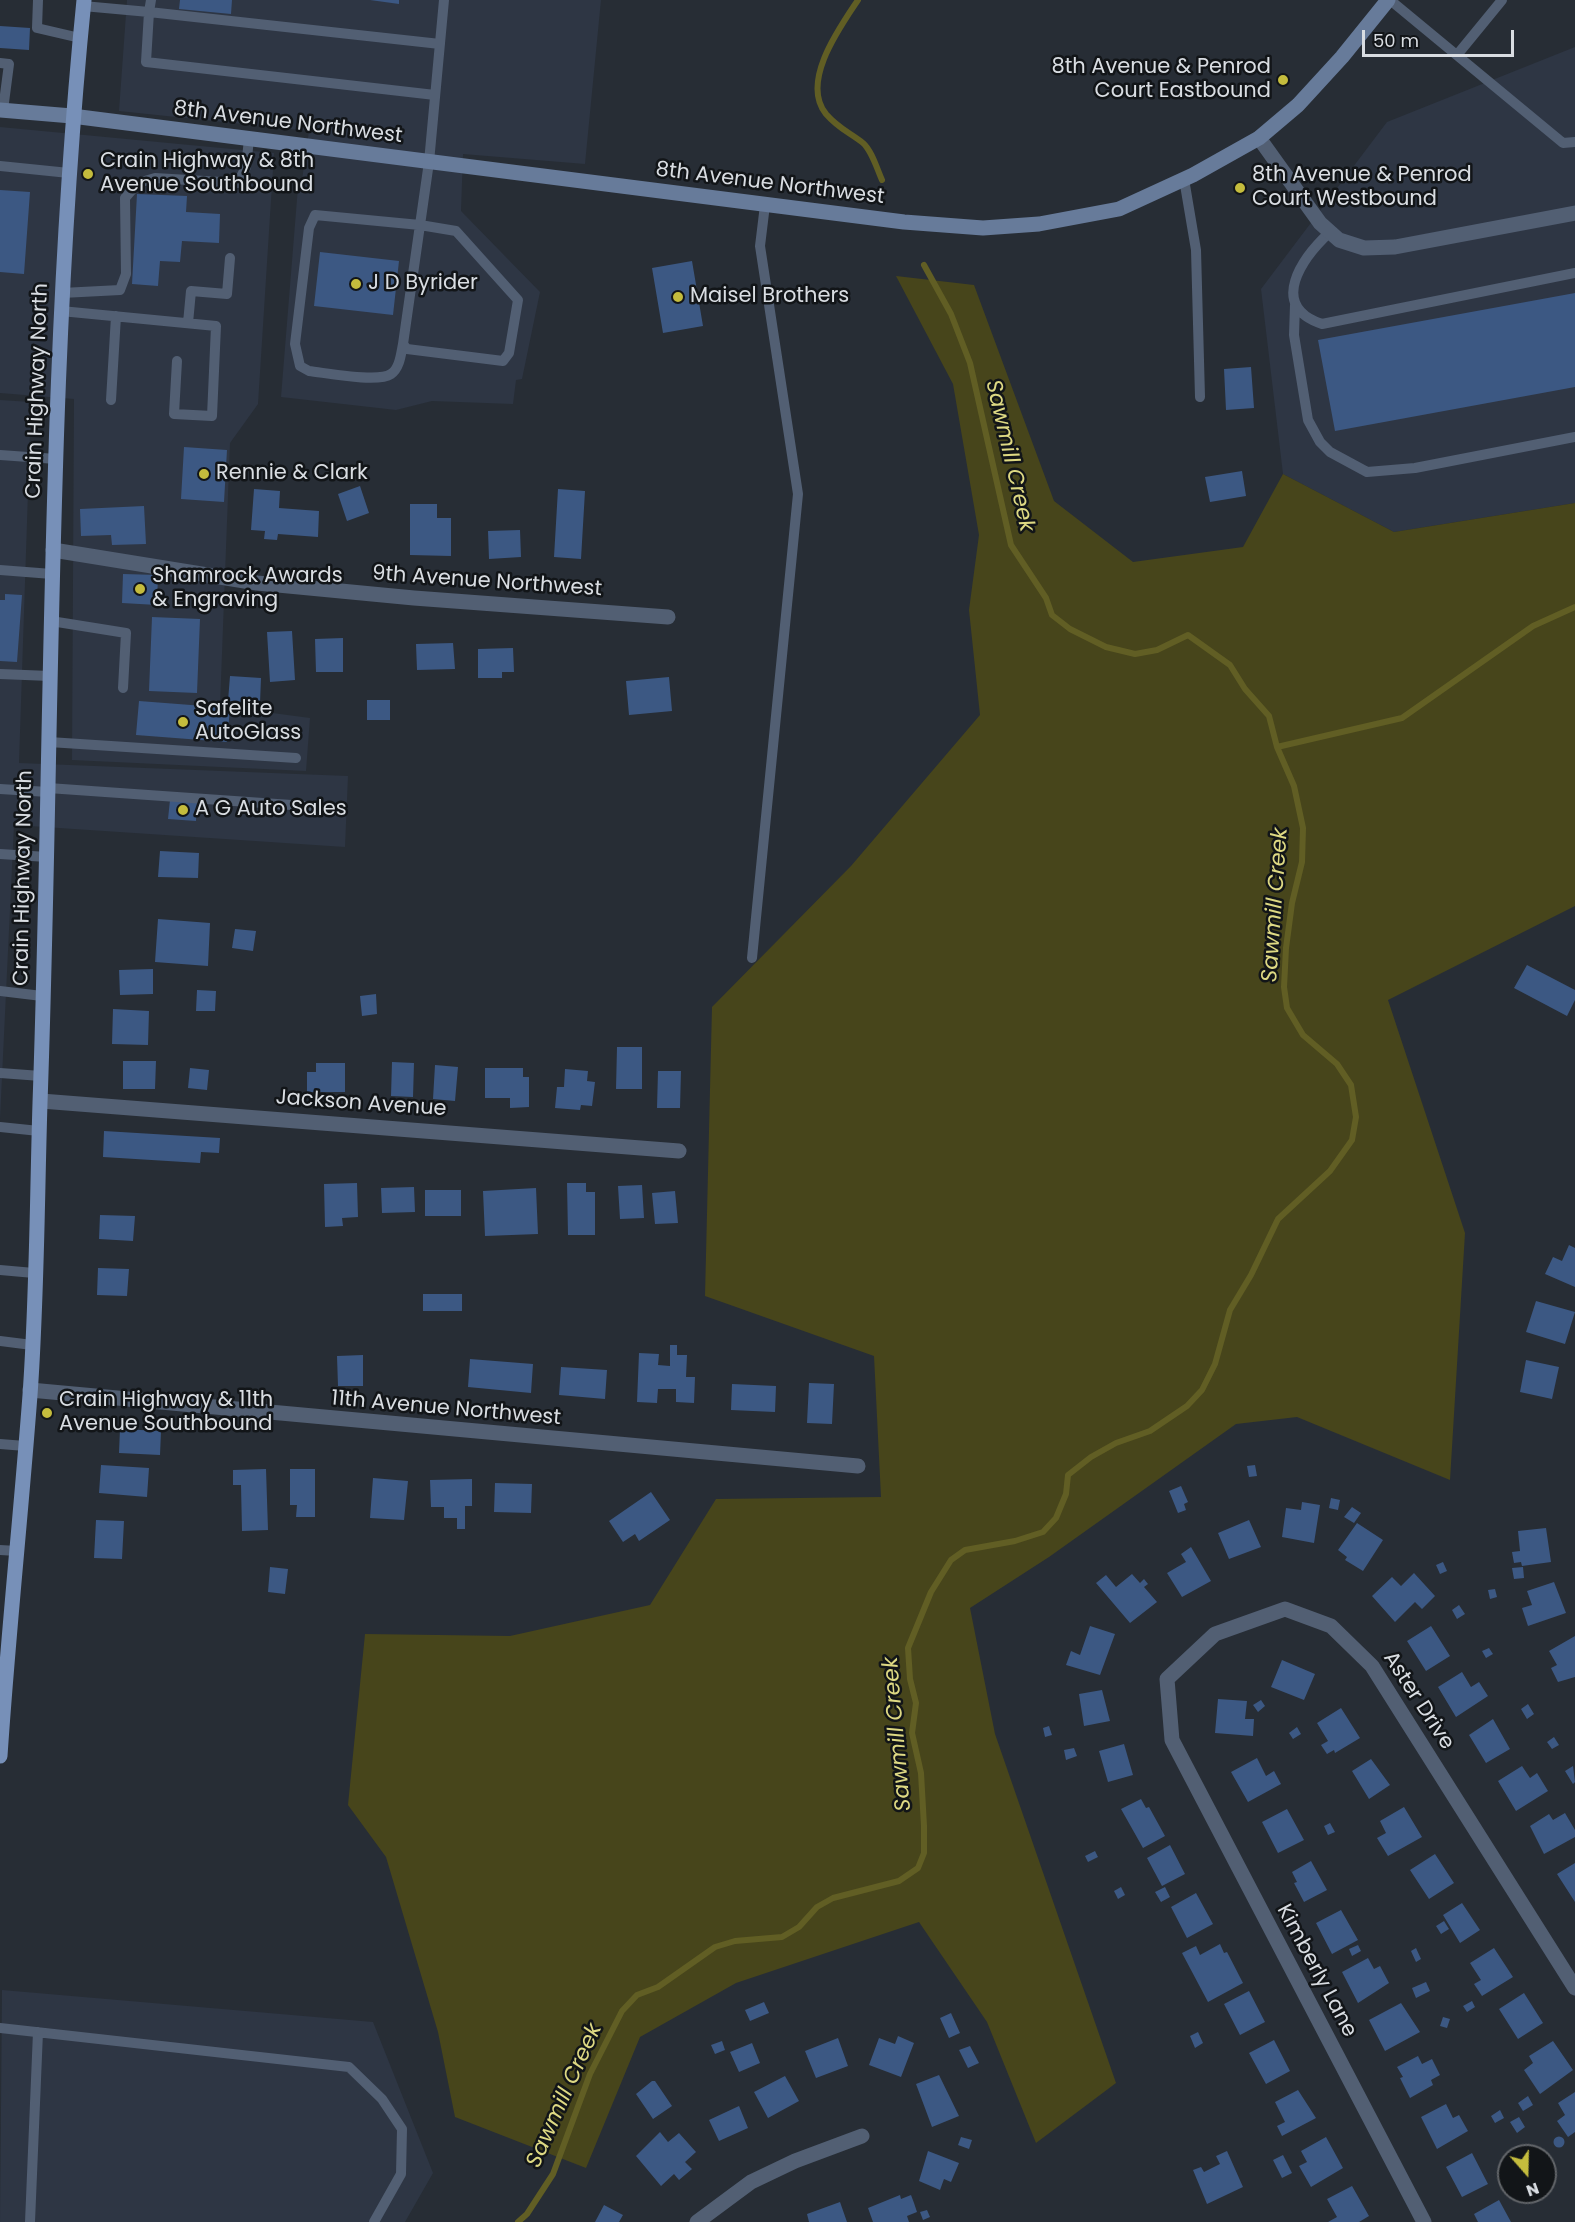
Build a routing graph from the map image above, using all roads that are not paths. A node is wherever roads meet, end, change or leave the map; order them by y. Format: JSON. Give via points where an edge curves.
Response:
{"nodes":[{"id":1,"x":38,"y":0,"type":"edge"},
{"id":2,"x":151,"y":0,"type":"edge"},
{"id":3,"x":444,"y":0,"type":"edge"},
{"id":4,"x":1389,"y":0,"type":"edge"},
{"id":5,"x":1502,"y":0,"type":"edge"},
{"id":6,"x":84,"y":3,"type":"edge"},
{"id":7,"x":149,"y":12,"type":"junction"},
{"id":8,"x":80,"y":38,"type":"junction"},
{"id":9,"x":440,"y":44,"type":"junction"},
{"id":10,"x":1457,"y":55,"type":"junction"},
{"id":11,"x":0,"y":63,"type":"edge"},
{"id":12,"x":435,"y":95,"type":"junction"},
{"id":13,"x":2,"y":110,"type":"edge"},
{"id":14,"x":72,"y":116,"type":"junction"},
{"id":15,"x":1259,"y":138,"type":"junction"},
{"id":16,"x":249,"y":139,"type":"junction"},
{"id":17,"x":1575,"y":142,"type":"edge"},
{"id":18,"x":429,"y":162,"type":"junction"},
{"id":19,"x":0,"y":166,"type":"edge"},
{"id":20,"x":69,"y":173,"type":"junction"},
{"id":21,"x":1184,"y":179,"type":"junction"},
{"id":22,"x":765,"y":205,"type":"junction"},
{"id":23,"x":1575,"y":213,"type":"edge"},
{"id":24,"x":420,"y":225,"type":"junction"},
{"id":25,"x":1330,"y":232,"type":"junction"},
{"id":26,"x":230,"y":258,"type":"dead end"},
{"id":27,"x":1575,"y":273,"type":"edge"},
{"id":28,"x":62,"y":293,"type":"junction"},
{"id":29,"x":1295,"y":305,"type":"junction"},
{"id":30,"x":61,"y":311,"type":"junction"},
{"id":31,"x":116,"y":316,"type":"junction"},
{"id":32,"x":188,"y":323,"type":"junction"},
{"id":33,"x":403,"y":344,"type":"junction"},
{"id":34,"x":177,"y":361,"type":"dead end"},
{"id":35,"x":1200,"y":397,"type":"dead end"},
{"id":36,"x":111,"y":400,"type":"dead end"},
{"id":37,"x":1575,"y":437,"type":"edge"},
{"id":38,"x":0,"y":455,"type":"edge"},
{"id":39,"x":56,"y":459,"type":"junction"},
{"id":40,"x":52,"y":550,"type":"junction"},
{"id":41,"x":0,"y":570,"type":"edge"},
{"id":42,"x":52,"y":574,"type":"junction"},
{"id":43,"x":668,"y":617,"type":"dead end"},
{"id":44,"x":51,"y":621,"type":"junction"},
{"id":45,"x":0,"y":674,"type":"edge"},
{"id":46,"x":50,"y":676,"type":"junction"},
{"id":47,"x":123,"y":688,"type":"dead end"},
{"id":48,"x":49,"y":742,"type":"junction"},
{"id":49,"x":296,"y":758,"type":"dead end"},
{"id":50,"x":0,"y":789,"type":"edge"},
{"id":51,"x":48,"y":790,"type":"junction"},
{"id":52,"x":320,"y":807,"type":"dead end"},
{"id":53,"x":0,"y":854,"type":"edge"},
{"id":54,"x":47,"y":858,"type":"junction"},
{"id":55,"x":752,"y":958,"type":"dead end"},
{"id":56,"x":0,"y":991,"type":"edge"},
{"id":57,"x":42,"y":996,"type":"junction"},
{"id":58,"x":0,"y":1073,"type":"edge"},
{"id":59,"x":41,"y":1076,"type":"junction"},
{"id":60,"x":40,"y":1101,"type":"junction"},
{"id":61,"x":0,"y":1127,"type":"edge"},
{"id":62,"x":39,"y":1131,"type":"junction"},
{"id":63,"x":679,"y":1151,"type":"dead end"},
{"id":64,"x":0,"y":1270,"type":"edge"},
{"id":65,"x":34,"y":1273,"type":"junction"},
{"id":66,"x":0,"y":1341,"type":"edge"},
{"id":67,"x":32,"y":1345,"type":"junction"},
{"id":68,"x":30,"y":1390,"type":"junction"},
{"id":69,"x":0,"y":1444,"type":"edge"},
{"id":70,"x":25,"y":1446,"type":"junction"},
{"id":71,"x":858,"y":1466,"type":"dead end"},
{"id":72,"x":0,"y":1550,"type":"edge"},
{"id":73,"x":17,"y":1551,"type":"junction"},
{"id":74,"x":1,"y":1719,"type":"edge"},
{"id":75,"x":1172,"y":1740,"type":"joint"},
{"id":76,"x":0,"y":1756,"type":"edge"},
{"id":77,"x":1575,"y":1988,"type":"edge"},
{"id":78,"x":0,"y":2028,"type":"edge"},
{"id":79,"x":38,"y":2032,"type":"junction"},
{"id":80,"x":862,"y":2136,"type":"dead end"},
{"id":81,"x":30,"y":2222,"type":"edge"},
{"id":82,"x":374,"y":2222,"type":"edge"},
{"id":83,"x":697,"y":2222,"type":"edge"},
{"id":84,"x":1424,"y":2222,"type":"edge"}],
"edges":[{"from":1,"to":8,"type":"lane","via":[[37,28]]},
{"from":2,"to":7,"type":"lane"},
{"from":3,"to":9,"type":"lane"},
{"from":4,"to":10,"type":"lane"},
{"from":4,"to":15,"type":"street","name":"8th Avenue Northwest","via":[[1298,105]]},
{"from":5,"to":10,"type":"lane"},
{"from":6,"to":7,"type":"lane"},
{"from":6,"to":8,"type":"main road","name":"Crain Highway North"},
{"from":7,"to":9,"type":"lane"},
{"from":7,"to":12,"type":"lane","via":[[146,62]]},
{"from":8,"to":14,"type":"main road","name":"Crain Highway North"},
{"from":9,"to":12,"type":"lane"},
{"from":10,"to":17,"type":"lane","via":[[1563,143]]},
{"from":11,"to":13,"type":"lane","via":[[9,64]]},
{"from":12,"to":18,"type":"lane"},
{"from":13,"to":14,"type":"street","name":"8th Avenue Northwest"},
{"from":14,"to":16,"type":"street","name":"8th Avenue Northwest"},
{"from":14,"to":20,"type":"main road","name":"Crain Highway North"},
{"from":15,"to":21,"type":"street","name":"8th Avenue Northwest"},
{"from":15,"to":25,"type":"street"},
{"from":16,"to":18,"type":"street","name":"8th Avenue Northwest"},
{"from":16,"to":28,"type":"lane","via":[[246,167],[238,183],[155,178],[138,183],[125,198],[126,274],[120,290]]},
{"from":18,"to":22,"type":"street","name":"8th Avenue Northwest"},
{"from":18,"to":24,"type":"lane"},
{"from":19,"to":20,"type":"lane"},
{"from":20,"to":28,"type":"main road","name":"Crain Highway North"},
{"from":21,"to":22,"type":"street","name":"8th Avenue Northwest","via":[[1119,209],[1039,224],[983,228]]},
{"from":21,"to":35,"type":"lane","via":[[1196,250]]},
{"from":22,"to":55,"type":"lane","via":[[760,246],[798,494]]},
{"from":23,"to":25,"type":"street","via":[[1395,247],[1364,248],[1339,240]]},
{"from":24,"to":33,"type":"lane"},
{"from":24,"to":33,"type":"lane","via":[[456,231],[518,300],[509,353],[503,361],[407,349]]},
{"from":24,"to":33,"type":"lane","via":[[315,215],[309,228],[295,344],[300,366],[309,371],[380,378],[392,374]]},
{"from":25,"to":29,"type":"lane","via":[[1299,269],[1293,293]]},
{"from":26,"to":32,"type":"lane","via":[[227,294],[191,291]]},
{"from":27,"to":29,"type":"lane","via":[[1333,323],[1311,320]]},
{"from":28,"to":30,"type":"main road","name":"Crain Highway North"},
{"from":29,"to":37,"type":"lane","via":[[1294,335],[1308,420],[1330,452],[1367,472],[1415,468]]},
{"from":30,"to":31,"type":"lane"},
{"from":30,"to":39,"type":"main road","name":"Crain Highway North"},
{"from":31,"to":32,"type":"lane"},
{"from":31,"to":36,"type":"lane"},
{"from":32,"to":34,"type":"lane","via":[[216,326],[212,416],[174,414]]},
{"from":38,"to":39,"type":"lane"},
{"from":39,"to":40,"type":"main road","name":"Crain Highway North"},
{"from":40,"to":42,"type":"main road","name":"Crain Highway North"},
{"from":40,"to":43,"type":"street","name":"9th Avenue Northwest","via":[[257,583]]},
{"from":41,"to":42,"type":"lane"},
{"from":42,"to":44,"type":"main road","name":"Crain Highway North"},
{"from":44,"to":46,"type":"main road","name":"Crain Highway North"},
{"from":44,"to":47,"type":"lane","via":[[126,633]]},
{"from":45,"to":46,"type":"lane"},
{"from":46,"to":48,"type":"main road","name":"Crain Highway North"},
{"from":48,"to":49,"type":"lane"},
{"from":48,"to":51,"type":"main road","name":"Crain Highway North"},
{"from":50,"to":51,"type":"lane"},
{"from":51,"to":52,"type":"lane"},
{"from":51,"to":54,"type":"main road","name":"Crain Highway North"},
{"from":53,"to":54,"type":"lane"},
{"from":54,"to":57,"type":"main road","name":"Crain Highway North"},
{"from":56,"to":57,"type":"lane"},
{"from":57,"to":59,"type":"main road","name":"Crain Highway North"},
{"from":58,"to":59,"type":"lane"},
{"from":59,"to":60,"type":"main road","name":"Crain Highway North"},
{"from":60,"to":62,"type":"main road","name":"Crain Highway North"},
{"from":60,"to":63,"type":"street","name":"Jackson Avenue"},
{"from":61,"to":62,"type":"lane"},
{"from":62,"to":65,"type":"main road","name":"Crain Highway North"},
{"from":64,"to":65,"type":"lane"},
{"from":65,"to":67,"type":"main road","name":"Crain Highway North"},
{"from":66,"to":67,"type":"lane"},
{"from":67,"to":68,"type":"main road","name":"Crain Highway North"},
{"from":68,"to":70,"type":"main road","name":"Crain Highway North"},
{"from":68,"to":71,"type":"street","name":"11th Avenue Northwest"},
{"from":69,"to":70,"type":"lane"},
{"from":70,"to":73,"type":"main road","name":"Crain Highway North"},
{"from":72,"to":73,"type":"lane"},
{"from":73,"to":74,"type":"main road","name":"Crain Highway North"},
{"from":74,"to":76,"type":"main road","name":"Crain Highway North"},
{"from":75,"to":77,"type":"street","name":"Aster Drive","via":[[1167,1680],[1215,1634],[1284,1609],[1331,1626],[1372,1665]]},
{"from":75,"to":84,"type":"street","name":"Kimberly Lane"},
{"from":78,"to":79,"type":"lane"},
{"from":79,"to":81,"type":"lane"},
{"from":79,"to":82,"type":"lane","via":[[348,2067],[382,2099],[402,2129],[401,2174]]},
{"from":80,"to":83,"type":"street","via":[[750,2182]]}]}
